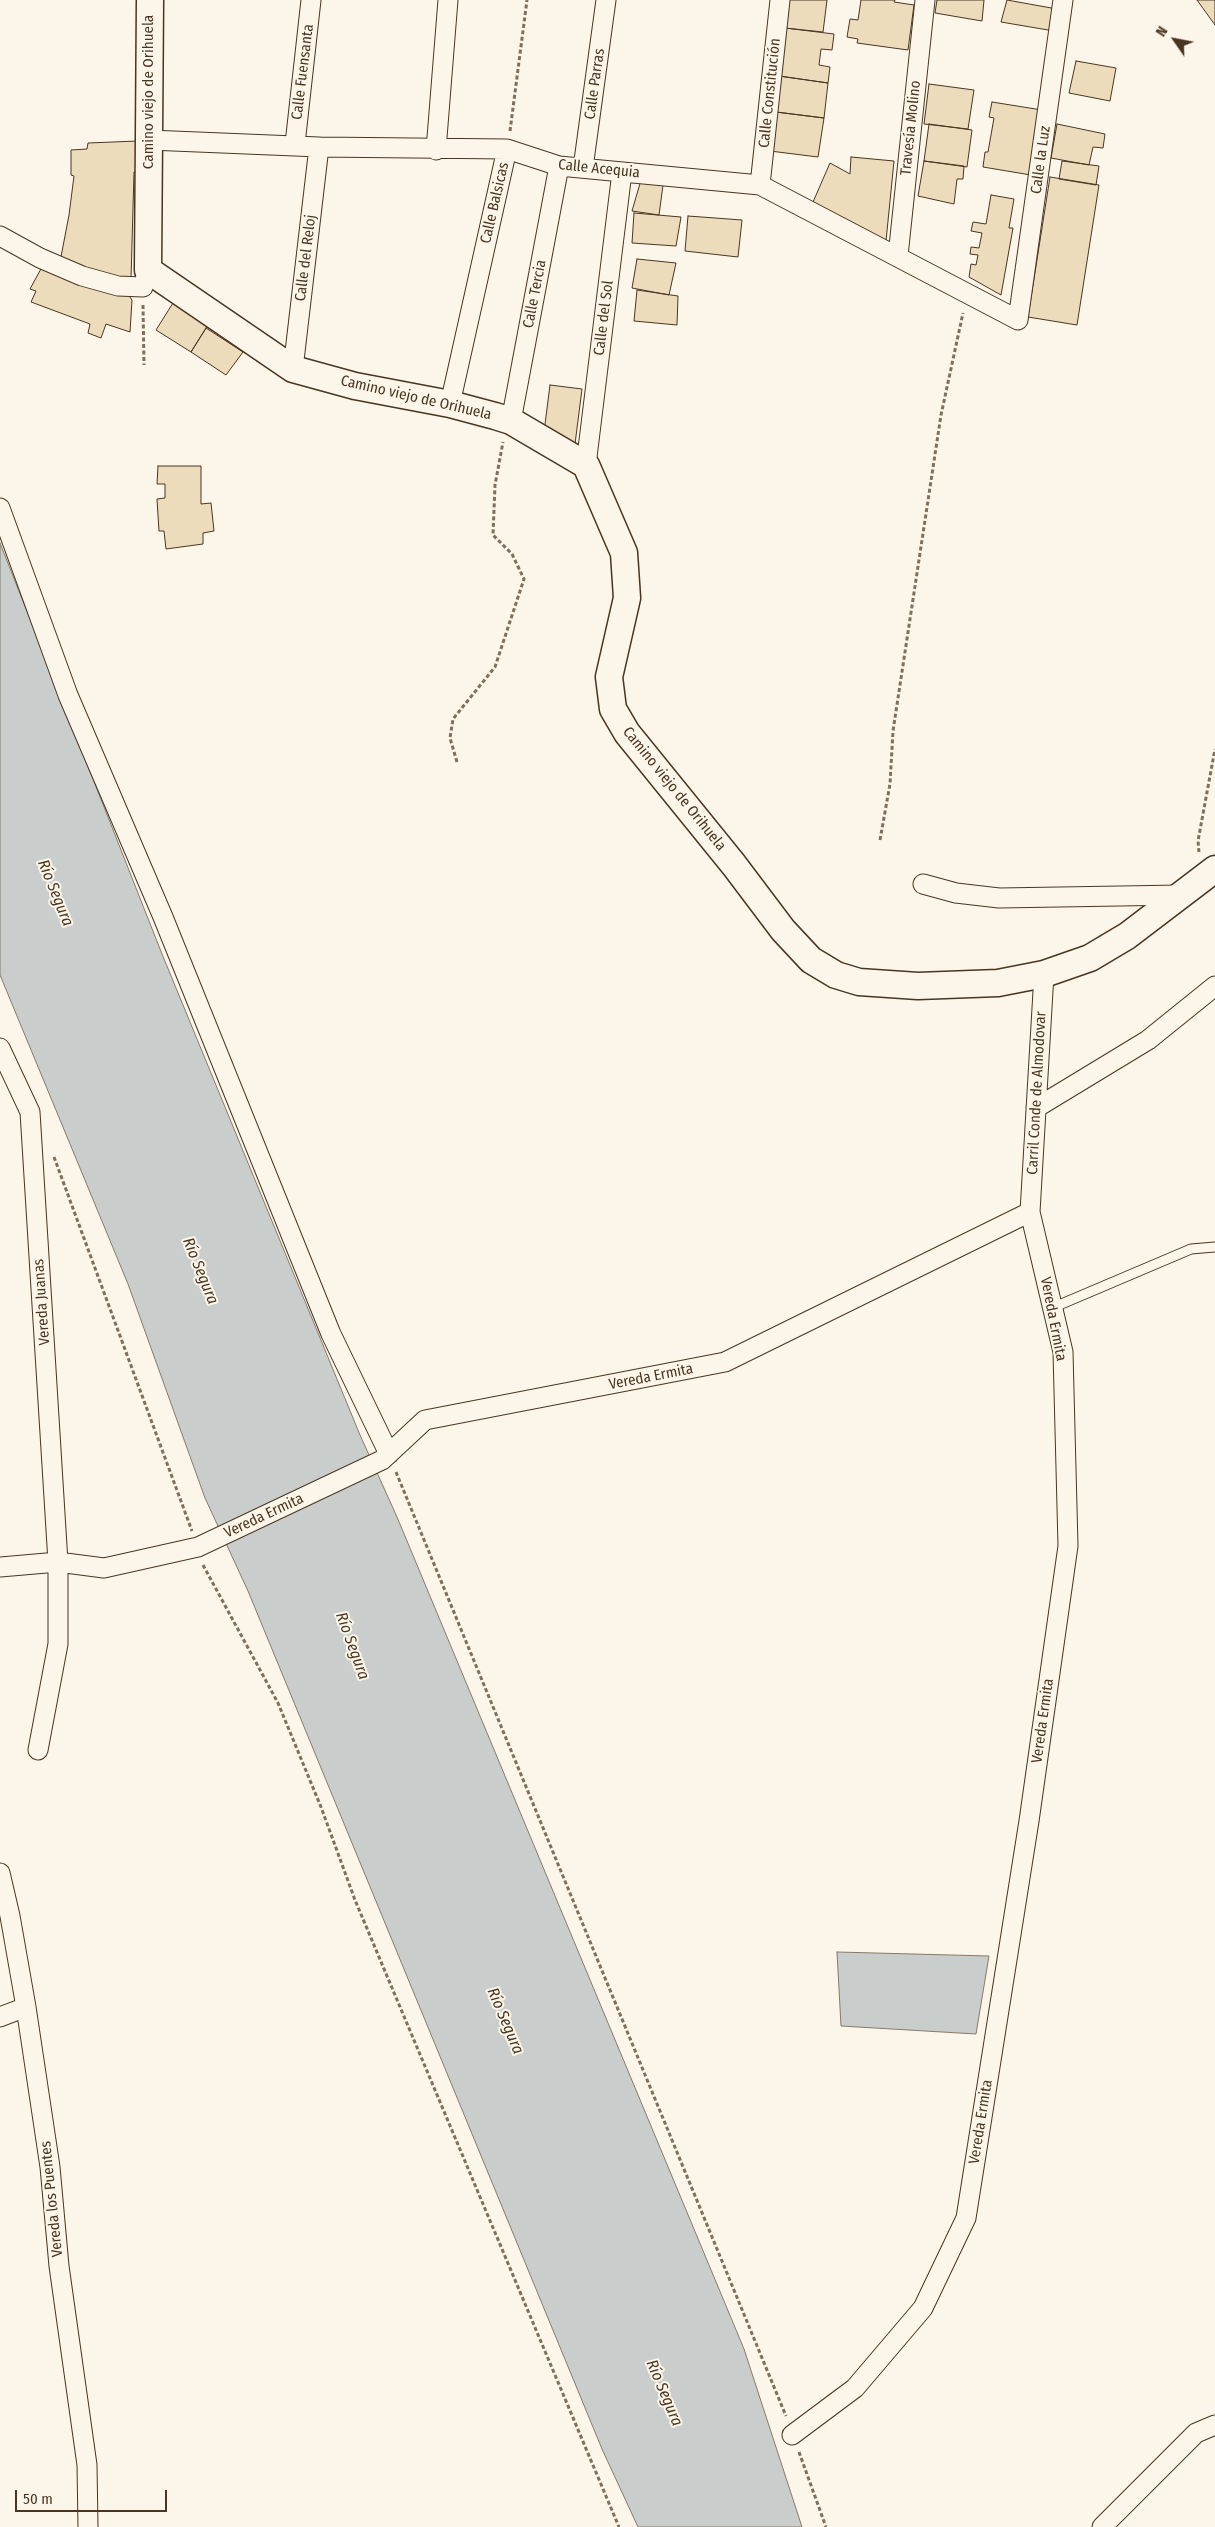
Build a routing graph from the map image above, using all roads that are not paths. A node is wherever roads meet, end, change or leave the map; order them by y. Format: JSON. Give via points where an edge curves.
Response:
{"nodes":[{"id":1,"x":150,"y":0,"type":"edge"},
{"id":2,"x":311,"y":0,"type":"edge"},
{"id":3,"x":448,"y":0,"type":"edge"},
{"id":4,"x":606,"y":0,"type":"edge"},
{"id":5,"x":780,"y":0,"type":"edge"},
{"id":6,"x":925,"y":0,"type":"edge"},
{"id":7,"x":1063,"y":0,"type":"edge"},
{"id":8,"x":149,"y":140,"type":"junction"},
{"id":9,"x":294,"y":144,"type":"junction"},
{"id":10,"x":320,"y":147,"type":"junction"},
{"id":11,"x":436,"y":150,"type":"junction"},
{"id":12,"x":507,"y":150,"type":"junction"},
{"id":13,"x":559,"y":166,"type":"junction"},
{"id":14,"x":583,"y":168,"type":"junction"},
{"id":15,"x":622,"y":172,"type":"junction"},
{"id":16,"x":760,"y":185,"type":"junction"},
{"id":17,"x":0,"y":236,"type":"edge"},
{"id":18,"x":898,"y":256,"type":"junction"},
{"id":19,"x":145,"y":278,"type":"junction"},
{"id":20,"x":1018,"y":320,"type":"joint"},
{"id":21,"x":293,"y":368,"type":"junction"},
{"id":22,"x":450,"y":404,"type":"junction"},
{"id":23,"x":509,"y":421,"type":"junction"},
{"id":24,"x":586,"y":465,"type":"junction"},
{"id":25,"x":0,"y":508,"type":"edge"},
{"id":26,"x":1212,"y":871,"type":"edge"},
{"id":27,"x":923,"y":884,"type":"dead end"},
{"id":28,"x":1181,"y":895,"type":"junction"},
{"id":29,"x":1044,"y":974,"type":"junction"},
{"id":30,"x":1215,"y":986,"type":"edge"},
{"id":31,"x":0,"y":1048,"type":"edge"},
{"id":32,"x":1036,"y":1108,"type":"junction"},
{"id":33,"x":1030,"y":1212,"type":"junction"},
{"id":34,"x":1215,"y":1247,"type":"edge"},
{"id":35,"x":1052,"y":1308,"type":"junction"},
{"id":36,"x":386,"y":1457,"type":"junction"},
{"id":37,"x":58,"y":1562,"type":"junction"},
{"id":38,"x":0,"y":1566,"type":"edge"},
{"id":39,"x":38,"y":1750,"type":"dead end"},
{"id":40,"x":0,"y":1873,"type":"edge"},
{"id":41,"x":26,"y":2008,"type":"junction"},
{"id":42,"x":0,"y":2017,"type":"edge"},
{"id":43,"x":1215,"y":2425,"type":"edge"},
{"id":44,"x":792,"y":2435,"type":"road end"},
{"id":45,"x":88,"y":2527,"type":"edge"},
{"id":46,"x":1102,"y":2527,"type":"edge"}],
"edges":[{"from":1,"to":8,"type":"main road","name":"Camino viejo de Orihuela"},
{"from":2,"to":9,"type":"street","name":"Calle Fuensanta"},
{"from":3,"to":11,"type":"street"},
{"from":4,"to":14,"type":"street","name":"Calle Parras"},
{"from":5,"to":16,"type":"street","name":"Calle Constitución"},
{"from":6,"to":18,"type":"street","name":"Travesía Molino"},
{"from":7,"to":20,"type":"street","name":"Calle la Luz"},
{"from":8,"to":9,"type":"street","name":"Calle Acequia"},
{"from":8,"to":19,"type":"main road","name":"Camino viejo de Orihuela"},
{"from":9,"to":10,"type":"street","name":"Calle Acequia"},
{"from":10,"to":11,"type":"street","name":"Calle Acequia"},
{"from":10,"to":21,"type":"street","name":"Calle del Reloj"},
{"from":11,"to":12,"type":"street","name":"Calle Acequia"},
{"from":12,"to":13,"type":"street","name":"Calle Acequia"},
{"from":12,"to":22,"type":"street","name":"Calle Balsicas"},
{"from":13,"to":14,"type":"street","name":"Calle Acequia"},
{"from":13,"to":23,"type":"street","name":"Calle Tercia"},
{"from":14,"to":15,"type":"street","name":"Calle Acequia"},
{"from":15,"to":16,"type":"street","name":"Calle Acequia"},
{"from":15,"to":24,"type":"street","name":"Calle del Sol"},
{"from":16,"to":18,"type":"street","name":"Calle Acequia"},
{"from":17,"to":19,"type":"street","via":[[82,276],[118,286]]},
{"from":18,"to":20,"type":"street","name":"Calle Acequia"},
{"from":19,"to":21,"type":"main road","name":"Camino viejo de Orihuela"},
{"from":21,"to":22,"type":"main road","name":"Camino viejo de Orihuela","via":[[354,386]]},
{"from":22,"to":23,"type":"main road","name":"Camino viejo de Orihuela"},
{"from":23,"to":24,"type":"main road","name":"Camino viejo de Orihuela"},
{"from":24,"to":29,"type":"main road","name":"Camino viejo de Orihuela","via":[[624,554],[627,598],[609,677],[613,709],[627,733],[783,930],[811,960],[836,975],[859,982],[918,986],[989,984]]},
{"from":25,"to":36,"type":"street","via":[[68,695],[163,917],[331,1334]]},
{"from":26,"to":28,"type":"main road","name":"Camino viejo de Orihuela"},
{"from":27,"to":28,"type":"street","via":[[956,893],[999,898]]},
{"from":28,"to":29,"type":"main road","name":"Camino viejo de Orihuela","via":[[1127,936],[1090,958]]},
{"from":29,"to":32,"type":"street","name":"Carril Conde de Almodovar"},
{"from":30,"to":32,"type":"street","via":[[1148,1040]]},
{"from":31,"to":37,"type":"street","name":"Vereda Juanas","via":[[30,1112]]},
{"from":32,"to":33,"type":"street","name":"Carril Conde de Almodovar"},
{"from":33,"to":35,"type":"street","name":"Vereda Ermita"},
{"from":33,"to":36,"type":"street","name":"Vereda Ermita","via":[[725,1362],[425,1420]]},
{"from":34,"to":35,"type":"lane","via":[[1191,1249]]},
{"from":35,"to":44,"type":"street","name":"Vereda Ermita","via":[[1063,1352],[1068,1546],[1029,1821],[966,2218],[923,2308],[855,2388]]},
{"from":36,"to":37,"type":"street","name":"Vereda Ermita","via":[[198,1547],[104,1568]]},
{"from":37,"to":38,"type":"street","name":"Vereda Ermita"},
{"from":37,"to":39,"type":"street","via":[[58,1644]]},
{"from":40,"to":41,"type":"street","name":"Vereda los Puentes"},
{"from":41,"to":42,"type":"street"},
{"from":41,"to":45,"type":"street","name":"Vereda los Puentes","via":[[88,2465]]},
{"from":43,"to":46,"type":"street","via":[[1196,2433]]}]}
